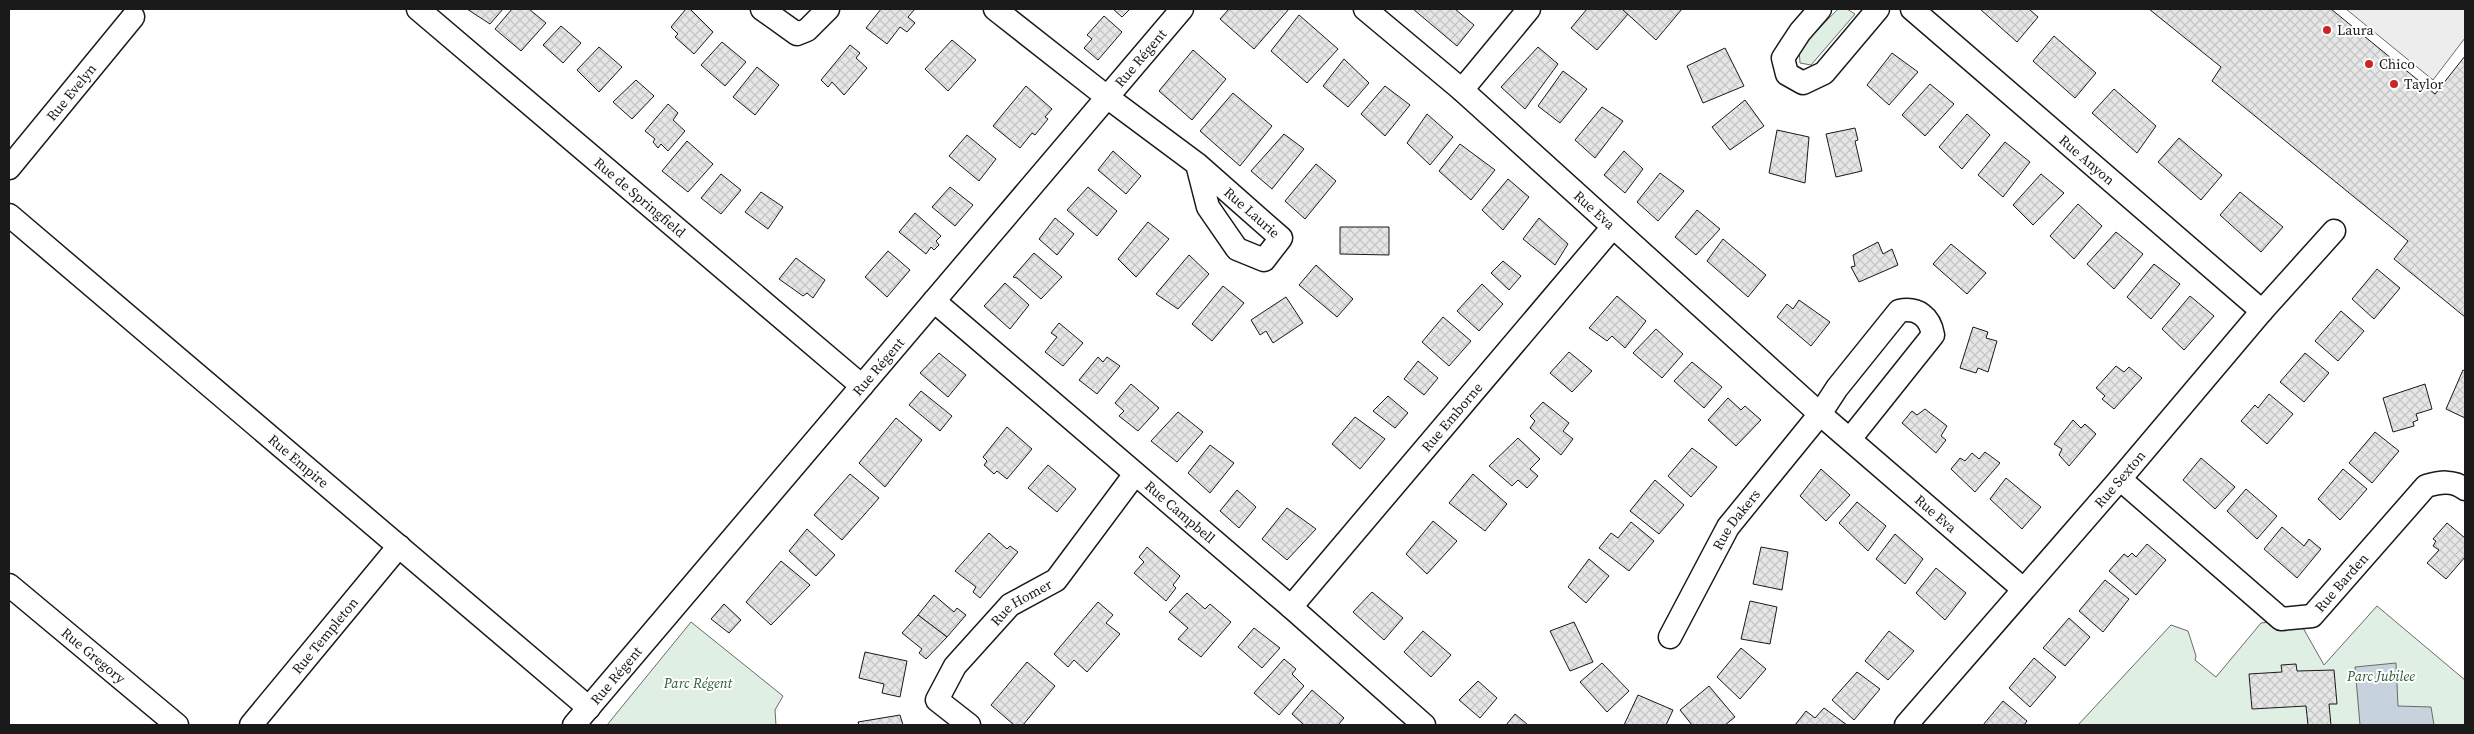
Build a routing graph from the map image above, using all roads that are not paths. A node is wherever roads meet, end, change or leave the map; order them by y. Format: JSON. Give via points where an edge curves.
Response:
{"nodes":[{"id":1,"x":418,"y":9,"type":"edge"},
{"id":2,"x":762,"y":9,"type":"edge"},
{"id":3,"x":828,"y":9,"type":"edge"},
{"id":4,"x":995,"y":9,"type":"edge"},
{"id":5,"x":1182,"y":9,"type":"edge"},
{"id":6,"x":1365,"y":9,"type":"edge"},
{"id":7,"x":1529,"y":9,"type":"edge"},
{"id":8,"x":1820,"y":9,"type":"edge"},
{"id":9,"x":1878,"y":9,"type":"edge"},
{"id":10,"x":1912,"y":9,"type":"edge"},
{"id":11,"x":133,"y":17,"type":"dead end"},
{"id":12,"x":1462,"y":90,"type":"junction"},
{"id":13,"x":1107,"y":97,"type":"junction"},
{"id":14,"x":1197,"y":164,"type":"dead end"},
{"id":15,"x":9,"y":168,"type":"edge"},
{"id":16,"x":9,"y":215,"type":"edge"},
{"id":17,"x":1612,"y":228,"type":"junction"},
{"id":18,"x":2334,"y":231,"type":"dead end"},
{"id":19,"x":934,"y":301,"type":"junction"},
{"id":20,"x":2262,"y":311,"type":"junction"},
{"id":21,"x":862,"y":386,"type":"junction"},
{"id":22,"x":1820,"y":414,"type":"junction"},
{"id":23,"x":1850,"y":439,"type":"junction"},
{"id":24,"x":1135,"y":474,"type":"junction"},
{"id":25,"x":2120,"y":479,"type":"junction"},
{"id":26,"x":2465,"y":489,"type":"edge"},
{"id":27,"x":399,"y":546,"type":"junction"},
{"id":28,"x":9,"y":585,"type":"edge"},
{"id":29,"x":2023,"y":589,"type":"junction"},
{"id":30,"x":1291,"y":607,"type":"junction"},
{"id":31,"x":1670,"y":637,"type":"dead end"},
{"id":32,"x":589,"y":708,"type":"junction"},
{"id":33,"x":177,"y":725,"type":"edge"},
{"id":34,"x":251,"y":725,"type":"edge"},
{"id":35,"x":574,"y":725,"type":"edge"},
{"id":36,"x":969,"y":725,"type":"edge"},
{"id":37,"x":1424,"y":725,"type":"edge"},
{"id":38,"x":1906,"y":725,"type":"edge"}],
"edges":[{"from":1,"to":21,"type":"street","name":"Rue de Springfield"},
{"from":2,"to":3,"type":"street","via":[[797,34],[807,30]]},
{"from":4,"to":13,"type":"street"},
{"from":5,"to":13,"type":"street","name":"Rue Régent"},
{"from":6,"to":12,"type":"street","name":"Rue Eva"},
{"from":7,"to":12,"type":"street"},
{"from":8,"to":9,"type":"street","via":[[1783,58],[1788,74],[1803,83],[1824,73]]},
{"from":10,"to":20,"type":"street","name":"Rue Anyon"},
{"from":11,"to":15,"type":"street","name":"Rue Evelyn"},
{"from":12,"to":17,"type":"street","name":"Rue Eva"},
{"from":13,"to":14,"type":"street"},
{"from":13,"to":19,"type":"street","name":"Rue Régent"},
{"from":16,"to":27,"type":"street","name":"Rue Empire"},
{"from":17,"to":22,"type":"street","name":"Rue Eva"},
{"from":17,"to":30,"type":"street","name":"Rue Emborne"},
{"from":18,"to":20,"type":"street","name":"Rue Sexton"},
{"from":19,"to":21,"type":"street","name":"Rue Régent"},
{"from":19,"to":24,"type":"street","name":"Rue Campbell"},
{"from":20,"to":25,"type":"street","name":"Rue Sexton"},
{"from":21,"to":32,"type":"street","name":"Rue Régent"},
{"from":22,"to":23,"type":"street","name":"Rue Eva"},
{"from":22,"to":23,"type":"street","via":[[1899,311],[1909,309],[1924,315],[1932,325],[1933,335]]},
{"from":22,"to":31,"type":"street","name":"Rue Dakers","via":[[1728,527]]},
{"from":23,"to":29,"type":"street","name":"Rue Eva"},
{"from":24,"to":30,"type":"street","name":"Rue Campbell"},
{"from":24,"to":36,"type":"street","name":"Rue Homer","via":[[1056,580],[1010,605],[955,666],[937,700]]},
{"from":25,"to":26,"type":"street","name":"Rue Barden","via":[[2281,619],[2312,616],[2426,486],[2442,482]]},
{"from":25,"to":29,"type":"street","name":"Rue Sexton"},
{"from":27,"to":32,"type":"street","name":"Rue Empire"},
{"from":27,"to":34,"type":"street","name":"Rue Templeton"},
{"from":28,"to":33,"type":"street","name":"Rue Gregory"},
{"from":29,"to":38,"type":"street","name":"Rue Sexton"},
{"from":30,"to":37,"type":"street","name":"Rue Campbell"},
{"from":32,"to":35,"type":"street","name":"Rue Régent"}]}
